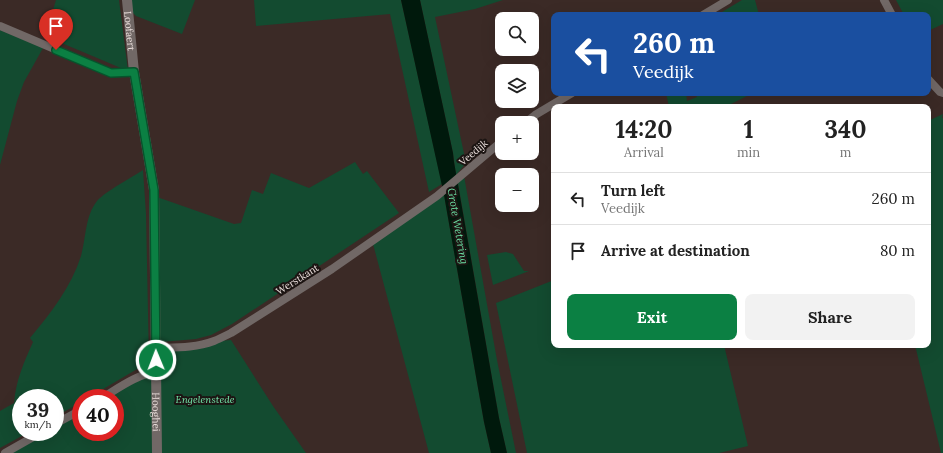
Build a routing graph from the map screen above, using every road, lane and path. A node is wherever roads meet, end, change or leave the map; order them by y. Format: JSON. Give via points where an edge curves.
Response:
{"nodes":[{"id":1,"x":127,"y":0,"type":"edge"},
{"id":2,"x":728,"y":0,"type":"edge"},
{"id":3,"x":884,"y":0,"type":"edge"},
{"id":4,"x":708,"y":12,"type":"edge"},
{"id":5,"x":890,"y":12,"type":"edge"},
{"id":6,"x":0,"y":26,"type":"edge"},
{"id":7,"x":134,"y":72,"type":"junction"},
{"id":8,"x":931,"y":82,"type":"edge"},
{"id":9,"x":943,"y":93,"type":"edge"},
{"id":10,"x":567,"y":96,"type":"edge"},
{"id":11,"x":554,"y":104,"type":"edge"},
{"id":12,"x":551,"y":105,"type":"edge"},
{"id":13,"x":534,"y":116,"type":"edge"},
{"id":14,"x":495,"y":147,"type":"edge"},
{"id":15,"x":437,"y":196,"type":"joint"},
{"id":16,"x":154,"y":348,"type":"junction"},
{"id":17,"x":157,"y":372,"type":"junction"},
{"id":18,"x":118,"y":389,"type":"edge"},
{"id":19,"x":26,"y":441,"type":"edge"},
{"id":20,"x":5,"y":453,"type":"edge"},
{"id":21,"x":157,"y":453,"type":"edge"}],
"edges":[{"from":1,"to":7,"type":"street","name":"Loofaert"},
{"from":2,"to":4,"type":"street"},
{"from":3,"to":5,"type":"street"},
{"from":6,"to":7,"type":"street","via":[[111,73]]},
{"from":7,"to":16,"type":"street","name":"Loofaert","via":[[154,190]]},
{"from":8,"to":9,"type":"street"},
{"from":10,"to":11,"type":"street"},
{"from":12,"to":13,"type":"street"},
{"from":14,"to":15,"type":"street","name":"Veedijk"},
{"from":15,"to":16,"type":"street","name":"Werstkant","via":[[332,269],[231,333],[201,345]]},
{"from":16,"to":17,"type":"street","name":"Loofaert"},
{"from":17,"to":18,"type":"street","via":[[139,377]]},
{"from":17,"to":21,"type":"street","name":"Hooghei"},
{"from":19,"to":20,"type":"street"}]}
